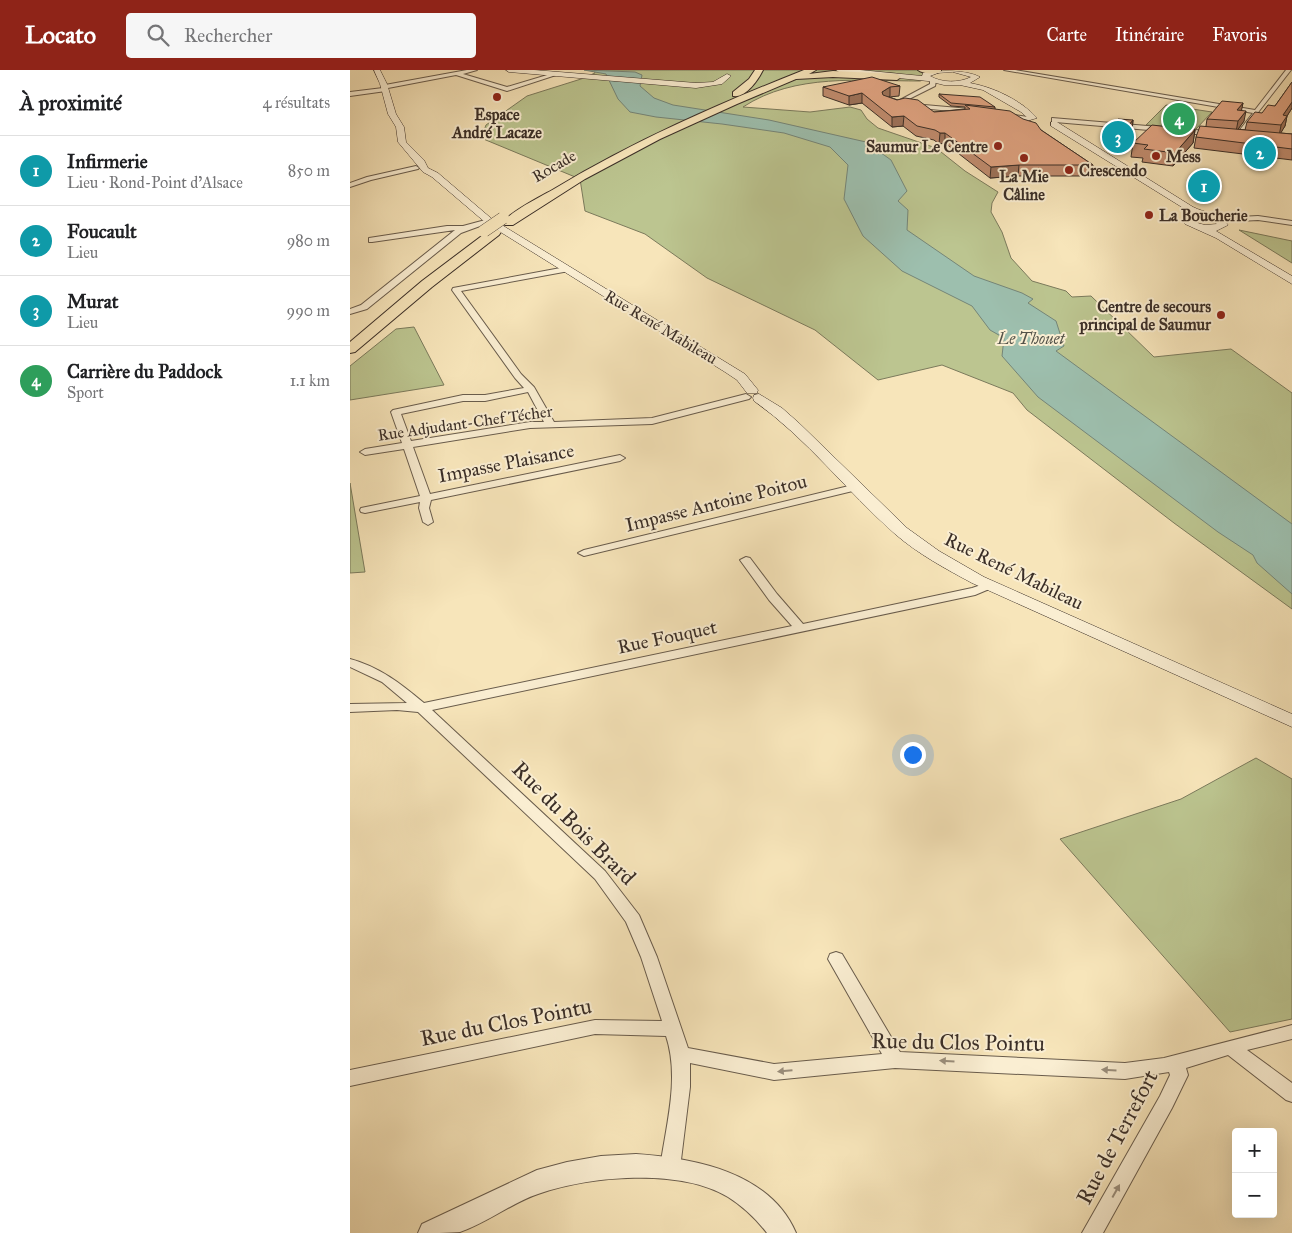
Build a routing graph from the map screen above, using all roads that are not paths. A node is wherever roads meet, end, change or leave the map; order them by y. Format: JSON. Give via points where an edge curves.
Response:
{"nodes":[{"id":1,"x":377,"y":70,"type":"edge"},
{"id":2,"x":475,"y":70,"type":"edge"},
{"id":3,"x":509,"y":70,"type":"edge"},
{"id":4,"x":759,"y":70,"type":"edge"},
{"id":5,"x":802,"y":70,"type":"edge"},
{"id":6,"x":812,"y":70,"type":"edge"},
{"id":7,"x":839,"y":70,"type":"edge"},
{"id":8,"x":845,"y":70,"type":"edge"},
{"id":9,"x":948,"y":70,"type":"edge"},
{"id":10,"x":1006,"y":70,"type":"edge"},
{"id":11,"x":1289,"y":70,"type":"edge"},
{"id":12,"x":937,"y":71,"type":"edge"},
{"id":13,"x":724,"y":73,"type":"edge"},
{"id":14,"x":458,"y":74,"type":"junction"},
{"id":15,"x":556,"y":74,"type":"junction"},
{"id":16,"x":971,"y":74,"type":"edge"},
{"id":17,"x":927,"y":76,"type":"edge"},
{"id":18,"x":897,"y":77,"type":"junction"},
{"id":19,"x":782,"y":82,"type":"junction"},
{"id":20,"x":958,"y":83,"type":"junction"},
{"id":21,"x":385,"y":88,"type":"junction"},
{"id":22,"x":350,"y":94,"type":"edge"},
{"id":23,"x":724,"y":103,"type":"junction"},
{"id":24,"x":897,"y":103,"type":"edge"},
{"id":25,"x":904,"y":103,"type":"junction"},
{"id":26,"x":1013,"y":104,"type":"junction"},
{"id":27,"x":979,"y":112,"type":"edge"},
{"id":28,"x":1257,"y":112,"type":"junction"},
{"id":29,"x":1032,"y":121,"type":"junction"},
{"id":30,"x":1048,"y":121,"type":"junction"},
{"id":31,"x":1238,"y":136,"type":"junction"},
{"id":32,"x":1247,"y":136,"type":"edge"},
{"id":33,"x":421,"y":169,"type":"junction"},
{"id":34,"x":350,"y":185,"type":"edge"},
{"id":35,"x":1206,"y":217,"type":"junction"},
{"id":36,"x":1190,"y":218,"type":"junction"},
{"id":37,"x":1221,"y":223,"type":"junction"},
{"id":38,"x":1292,"y":223,"type":"edge"},
{"id":39,"x":464,"y":228,"type":"junction"},
{"id":40,"x":490,"y":228,"type":"junction"},
{"id":41,"x":1203,"y":228,"type":"junction"},
{"id":42,"x":372,"y":240,"type":"dead end"},
{"id":43,"x":566,"y":269,"type":"junction"},
{"id":44,"x":1292,"y":272,"type":"edge"},
{"id":45,"x":1292,"y":281,"type":"edge"},
{"id":46,"x":350,"y":312,"type":"edge"},
{"id":47,"x":350,"y":336,"type":"edge"},
{"id":48,"x":350,"y":349,"type":"edge"},
{"id":49,"x":531,"y":390,"type":"junction"},
{"id":50,"x":752,"y":395,"type":"junction"},
{"id":51,"x":550,"y":424,"type":"junction"},
{"id":52,"x":407,"y":445,"type":"junction"},
{"id":53,"x":365,"y":452,"type":"dead end"},
{"id":54,"x":620,"y":458,"type":"dead end"},
{"id":55,"x":857,"y":487,"type":"junction"},
{"id":56,"x":426,"y":498,"type":"junction"},
{"id":57,"x":365,"y":510,"type":"dead end"},
{"id":58,"x":428,"y":522,"type":"dead end"},
{"id":59,"x":584,"y":553,"type":"dead end"},
{"id":60,"x":746,"y":560,"type":"dead end"},
{"id":61,"x":990,"y":585,"type":"junction"},
{"id":62,"x":800,"y":627,"type":"junction"},
{"id":63,"x":350,"y":663,"type":"edge"},
{"id":64,"x":350,"y":708,"type":"edge"},
{"id":65,"x":422,"y":708,"type":"junction"},
{"id":66,"x":1292,"y":721,"type":"edge"},
{"id":67,"x":836,"y":959,"type":"dead end"},
{"id":68,"x":673,"y":1030,"type":"junction"},
{"id":69,"x":1292,"y":1032,"type":"edge"},
{"id":70,"x":1230,"y":1047,"type":"junction"},
{"id":71,"x":681,"y":1054,"type":"junction"},
{"id":72,"x":895,"y":1060,"type":"junction"},
{"id":73,"x":1175,"y":1064,"type":"junction"},
{"id":74,"x":350,"y":1078,"type":"edge"},
{"id":75,"x":1292,"y":1094,"type":"edge"},
{"id":76,"x":670,"y":1168,"type":"junction"},
{"id":77,"x":431,"y":1233,"type":"edge"},
{"id":78,"x":783,"y":1233,"type":"edge"},
{"id":79,"x":1092,"y":1233,"type":"edge"}],
"edges":[{"from":1,"to":21,"type":"main road","name":"Rue René Mabileau"},
{"from":2,"to":14,"type":"street"},
{"from":3,"to":15,"type":"main road"},
{"from":4,"to":23,"type":"highway","via":[[750,84]]},
{"from":5,"to":23,"type":"highway"},
{"from":6,"to":19,"type":"highway"},
{"from":7,"to":18,"type":"main road"},
{"from":8,"to":17,"type":"main road"},
{"from":9,"to":12,"type":"main road"},
{"from":9,"to":16,"type":"main road"},
{"from":10,"to":28,"type":"street"},
{"from":11,"to":28,"type":"street"},
{"from":12,"to":17,"type":"highway"},
{"from":13,"to":15,"type":"main road","via":[[722,81],[706,84],[667,84]]},
{"from":14,"to":15,"type":"street","via":[[507,89]]},
{"from":14,"to":21,"type":"street"},
{"from":16,"to":20,"type":"main road"},
{"from":16,"to":30,"type":"main road"},
{"from":17,"to":18,"type":"main road"},
{"from":17,"to":20,"type":"main road"},
{"from":17,"to":25,"type":"street","via":[[934,85]]},
{"from":18,"to":19,"type":"highway","via":[[824,74]]},
{"from":19,"to":23,"type":"highway"},
{"from":20,"to":26,"type":"main road","via":[[982,87]]},
{"from":21,"to":22,"type":"street"},
{"from":21,"to":33,"type":"main road","name":"Rue René Mabileau","via":[[400,127],[402,145]]},
{"from":23,"to":40,"type":"highway","via":[[647,139]]},
{"from":24,"to":25,"type":"street"},
{"from":25,"to":27,"type":"street"},
{"from":26,"to":29,"type":"main road"},
{"from":26,"to":29,"type":"street","via":[[1018,112],[1003,115]]},
{"from":28,"to":31,"type":"street"},
{"from":29,"to":30,"type":"main road"},
{"from":30,"to":31,"type":"street","via":[[1073,120]]},
{"from":30,"to":35,"type":"main road"},
{"from":30,"to":36,"type":"main road"},
{"from":31,"to":32,"type":"street"},
{"from":33,"to":34,"type":"street","via":[[376,176]]},
{"from":33,"to":40,"type":"main road","name":"Rue René Mabileau","via":[[429,179],[443,182]]},
{"from":35,"to":36,"type":"main road"},
{"from":35,"to":37,"type":"main road"},
{"from":36,"to":41,"type":"main road","via":[[1189,223]]},
{"from":37,"to":38,"type":"street","via":[[1258,218]]},
{"from":37,"to":41,"type":"main road"},
{"from":37,"to":44,"type":"main road"},
{"from":39,"to":40,"type":"street"},
{"from":39,"to":42,"type":"street"},
{"from":39,"to":46,"type":"street","via":[[364,307]]},
{"from":40,"to":43,"type":"main road","name":"Rue René Mabileau"},
{"from":40,"to":47,"type":"highway"},
{"from":40,"to":48,"type":"highway"},
{"from":41,"to":45,"type":"main road"},
{"from":43,"to":49,"type":"street","via":[[456,290]]},
{"from":43,"to":50,"type":"main road","name":"Rue René Mabileau","via":[[741,377]]},
{"from":49,"to":51,"type":"street"},
{"from":49,"to":52,"type":"street","name":"Impasse Plaisance","via":[[485,398],[463,398],[396,412]]},
{"from":50,"to":51,"type":"street","name":"Rue Adjudant-Chef Técher","via":[[652,421]]},
{"from":50,"to":55,"type":"main road","name":"Rue René Mabileau","via":[[794,426]]},
{"from":51,"to":52,"type":"street","name":"Rue Adjudant-Chef Técher"},
{"from":52,"to":53,"type":"street","name":"Rue Adjudant-Chef Técher"},
{"from":52,"to":56,"type":"street","name":"Impasse Plaisance"},
{"from":54,"to":56,"type":"street","name":"Impasse Plaisance"},
{"from":55,"to":59,"type":"street","name":"Impasse Antoine Poitou"},
{"from":55,"to":61,"type":"main road","name":"Rue René Mabileau","via":[[893,524],[929,552]]},
{"from":56,"to":57,"type":"street"},
{"from":56,"to":58,"type":"street","via":[[424,508]]},
{"from":60,"to":62,"type":"street"},
{"from":61,"to":62,"type":"street","name":"Rue Fouquet","via":[[975,591]]},
{"from":61,"to":66,"type":"main road","name":"Rue René Mabileau"},
{"from":62,"to":65,"type":"street","name":"Rue Fouquet"},
{"from":63,"to":65,"type":"street","name":"Rue du Bois Brard","via":[[388,679]]},
{"from":64,"to":65,"type":"street","name":"Rue Fouquet"},
{"from":65,"to":68,"type":"street","name":"Rue du Bois Brard","via":[[600,875],[633,919]]},
{"from":67,"to":72,"type":"street"},
{"from":68,"to":71,"type":"street","name":"Rue du Bois Brard"},
{"from":68,"to":74,"type":"street","name":"Rue du Clos Pointu","via":[[595,1027]]},
{"from":69,"to":70,"type":"street","name":"Rue de Terrefort"},
{"from":70,"to":73,"type":"street","name":"Rue de Terrefort"},
{"from":70,"to":75,"type":"street"},
{"from":72,"to":71,"type":"street","name":"Rue du Clos Pointu","one_way":true,"via":[[774,1072]]},
{"from":71,"to":76,"type":"street","name":"Rue du Bois Brard","via":[[681,1087]]},
{"from":73,"to":72,"type":"street","name":"Rue du Clos Pointu","one_way":true,"via":[[1125,1071]]},
{"from":79,"to":73,"type":"street","name":"Rue de Terrefort","one_way":true,"via":[[1166,1102],[1178,1075]]},
{"from":76,"to":77,"type":"street","via":[[623,1165],[562,1174],[535,1183]]},
{"from":76,"to":78,"type":"street","via":[[704,1175],[736,1188],[762,1207]]}]}
